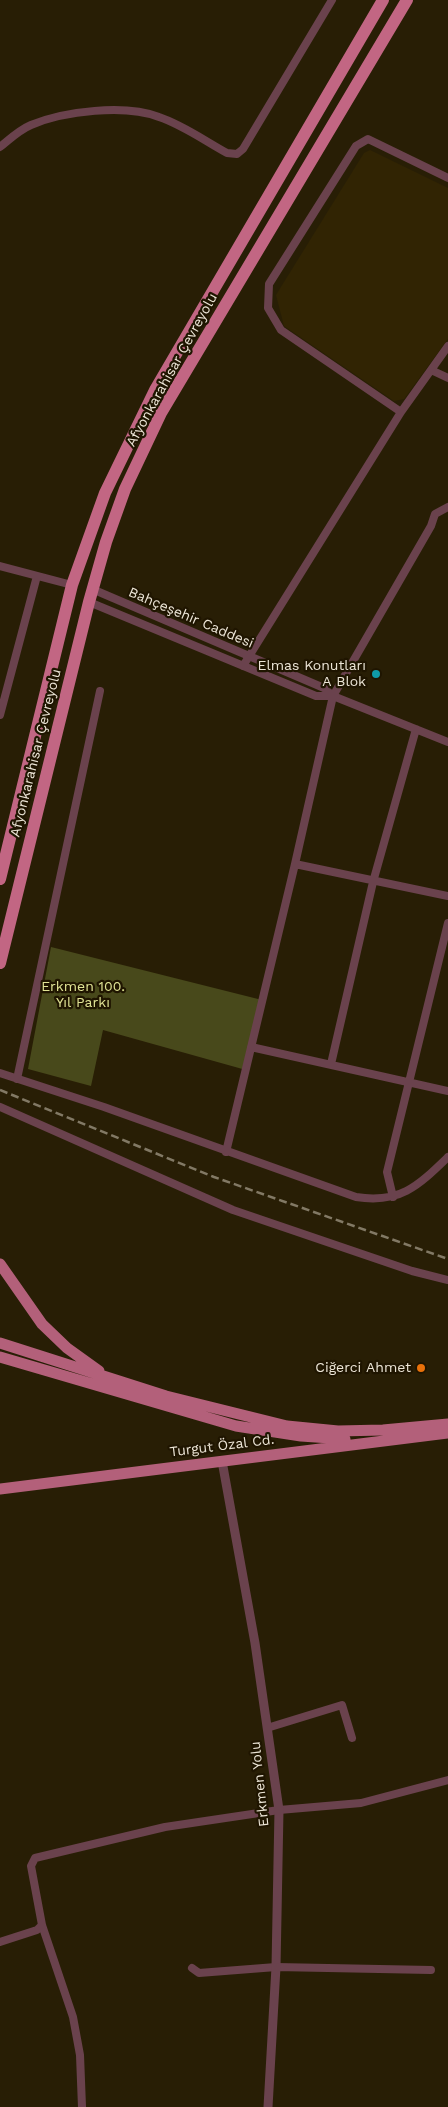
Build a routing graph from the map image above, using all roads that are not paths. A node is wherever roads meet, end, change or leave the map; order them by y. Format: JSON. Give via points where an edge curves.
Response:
{"nodes":[{"id":1,"x":332,"y":0,"type":"edge"},
{"id":2,"x":383,"y":0,"type":"edge"},
{"id":3,"x":407,"y":0,"type":"edge"},
{"id":4,"x":0,"y":147,"type":"edge"},
{"id":5,"x":448,"y":178,"type":"edge"},
{"id":6,"x":448,"y":346,"type":"edge"},
{"id":7,"x":431,"y":370,"type":"junction"},
{"id":8,"x":448,"y":378,"type":"edge"},
{"id":9,"x":401,"y":412,"type":"junction"},
{"id":10,"x":448,"y":507,"type":"edge"},
{"id":11,"x":0,"y":566,"type":"edge"},
{"id":12,"x":37,"y":576,"type":"junction"},
{"id":13,"x":72,"y":585,"type":"junction"},
{"id":14,"x":92,"y":589,"type":"junction"},
{"id":15,"x":89,"y":602,"type":"junction"},
{"id":16,"x":250,"y":656,"type":"junction"},
{"id":17,"x":243,"y":666,"type":"junction"},
{"id":18,"x":100,"y":691,"type":"dead end"},
{"id":19,"x":333,"y":696,"type":"junction"},
{"id":20,"x":0,"y":715,"type":"edge"},
{"id":21,"x":416,"y":729,"type":"junction"},
{"id":22,"x":448,"y":742,"type":"edge"},
{"id":23,"x":295,"y":864,"type":"junction"},
{"id":24,"x":0,"y":879,"type":"edge"},
{"id":25,"x":373,"y":882,"type":"junction"},
{"id":26,"x":448,"y":896,"type":"edge"},
{"id":27,"x":448,"y":923,"type":"edge"},
{"id":28,"x":0,"y":963,"type":"edge"},
{"id":29,"x":251,"y":1047,"type":"junction"},
{"id":30,"x":331,"y":1064,"type":"junction"},
{"id":31,"x":0,"y":1073,"type":"edge"},
{"id":32,"x":17,"y":1079,"type":"junction"},
{"id":33,"x":410,"y":1082,"type":"junction"},
{"id":34,"x":448,"y":1091,"type":"edge"},
{"id":35,"x":0,"y":1107,"type":"edge"},
{"id":36,"x":226,"y":1152,"type":"junction"},
{"id":37,"x":448,"y":1157,"type":"edge"},
{"id":38,"x":393,"y":1197,"type":"junction"},
{"id":39,"x":0,"y":1264,"type":"edge"},
{"id":40,"x":448,"y":1280,"type":"edge"},
{"id":41,"x":0,"y":1343,"type":"edge"},
{"id":42,"x":0,"y":1356,"type":"edge"},
{"id":43,"x":106,"y":1377,"type":"junction"},
{"id":44,"x":448,"y":1424,"type":"edge"},
{"id":45,"x":448,"y":1433,"type":"edge"},
{"id":46,"x":381,"y":1436,"type":"junction"},
{"id":47,"x":222,"y":1461,"type":"junction"},
{"id":48,"x":0,"y":1489,"type":"edge"},
{"id":49,"x":267,"y":1728,"type":"junction"},
{"id":50,"x":352,"y":1738,"type":"dead end"},
{"id":51,"x":448,"y":1780,"type":"edge"},
{"id":52,"x":279,"y":1810,"type":"junction"},
{"id":53,"x":42,"y":1925,"type":"junction"},
{"id":54,"x":0,"y":1942,"type":"edge"},
{"id":55,"x":276,"y":1967,"type":"junction"},
{"id":56,"x":192,"y":1968,"type":"dead end"},
{"id":57,"x":431,"y":1970,"type":"dead end"},
{"id":58,"x":82,"y":2107,"type":"edge"},
{"id":59,"x":268,"y":2107,"type":"edge"}],
"edges":[{"from":1,"to":4,"type":"street","via":[[237,154],[227,153],[158,116],[121,111],[85,112],[45,120],[18,132]]},
{"from":2,"to":13,"type":"highway","name":"Afyonkarahisar Çevreyolu","via":[[155,390],[104,493]]},
{"from":3,"to":14,"type":"highway","name":"Afyonkarahisar Çevreyolu","via":[[161,413],[122,498]]},
{"from":5,"to":9,"type":"street","via":[[368,139],[356,146],[269,284],[268,308],[281,330]]},
{"from":6,"to":7,"type":"street"},
{"from":7,"to":8,"type":"street"},
{"from":7,"to":9,"type":"street"},
{"from":9,"to":16,"type":"street"},
{"from":10,"to":19,"type":"street","via":[[435,514]]},
{"from":11,"to":12,"type":"street"},
{"from":12,"to":13,"type":"street"},
{"from":12,"to":20,"type":"street"},
{"from":13,"to":24,"type":"highway","name":"Afyonkarahisar Çevreyolu"},
{"from":14,"to":15,"type":"highway","name":"Afyonkarahisar Çevreyolu"},
{"from":14,"to":16,"type":"street","name":"Bahçeşehir Caddesi"},
{"from":15,"to":17,"type":"street","name":"Bahçeşehir Caddesi"},
{"from":15,"to":28,"type":"highway","name":"Afyonkarahisar Çevreyolu"},
{"from":16,"to":17,"type":"street"},
{"from":16,"to":19,"type":"street","name":"Bahçeşehir Caddesi","via":[[324,688]]},
{"from":17,"to":19,"type":"street","name":"Bahçeşehir Caddesi","via":[[316,696]]},
{"from":18,"to":32,"type":"street"},
{"from":19,"to":21,"type":"street","name":"Bahçeşehir Caddesi"},
{"from":19,"to":23,"type":"street"},
{"from":21,"to":22,"type":"street","name":"Bahçeşehir Caddesi"},
{"from":21,"to":25,"type":"street"},
{"from":23,"to":25,"type":"street"},
{"from":23,"to":29,"type":"street"},
{"from":25,"to":26,"type":"street"},
{"from":25,"to":30,"type":"street"},
{"from":27,"to":33,"type":"street"},
{"from":29,"to":30,"type":"street"},
{"from":29,"to":36,"type":"street"},
{"from":30,"to":33,"type":"street"},
{"from":31,"to":32,"type":"street"},
{"from":32,"to":36,"type":"street"},
{"from":33,"to":34,"type":"street"},
{"from":33,"to":38,"type":"street","via":[[387,1172]]},
{"from":35,"to":40,"type":"street","via":[[233,1210],[412,1272]]},
{"from":36,"to":38,"type":"street","via":[[356,1197]]},
{"from":37,"to":38,"type":"street","via":[[423,1181]]},
{"from":39,"to":43,"type":"main road","via":[[42,1324],[67,1348]]},
{"from":41,"to":43,"type":"main road"},
{"from":42,"to":46,"type":"main road","via":[[236,1426],[301,1436]]},
{"from":43,"to":46,"type":"main road","via":[[288,1426]]},
{"from":44,"to":46,"type":"main road","name":"Turgut Özal Cd."},
{"from":45,"to":46,"type":"main road","name":"Turgut Özal Cd."},
{"from":46,"to":47,"type":"main road","name":"Turgut Özal Cd."},
{"from":47,"to":48,"type":"main road","name":"Turgut Özal Cd."},
{"from":47,"to":49,"type":"street","name":"Erkmen Yolu"},
{"from":49,"to":50,"type":"street","via":[[342,1705]]},
{"from":49,"to":52,"type":"street","name":"Erkmen Yolu"},
{"from":51,"to":52,"type":"street","via":[[361,1803]]},
{"from":52,"to":53,"type":"street","via":[[165,1827],[35,1858],[32,1866]]},
{"from":52,"to":55,"type":"street","name":"Erkmen Yolu"},
{"from":53,"to":54,"type":"street"},
{"from":53,"to":58,"type":"street","via":[[73,2018],[80,2054]]},
{"from":55,"to":56,"type":"street","via":[[199,1973]]},
{"from":55,"to":57,"type":"street"},
{"from":55,"to":59,"type":"street","name":"Erkmen Yolu"}]}
